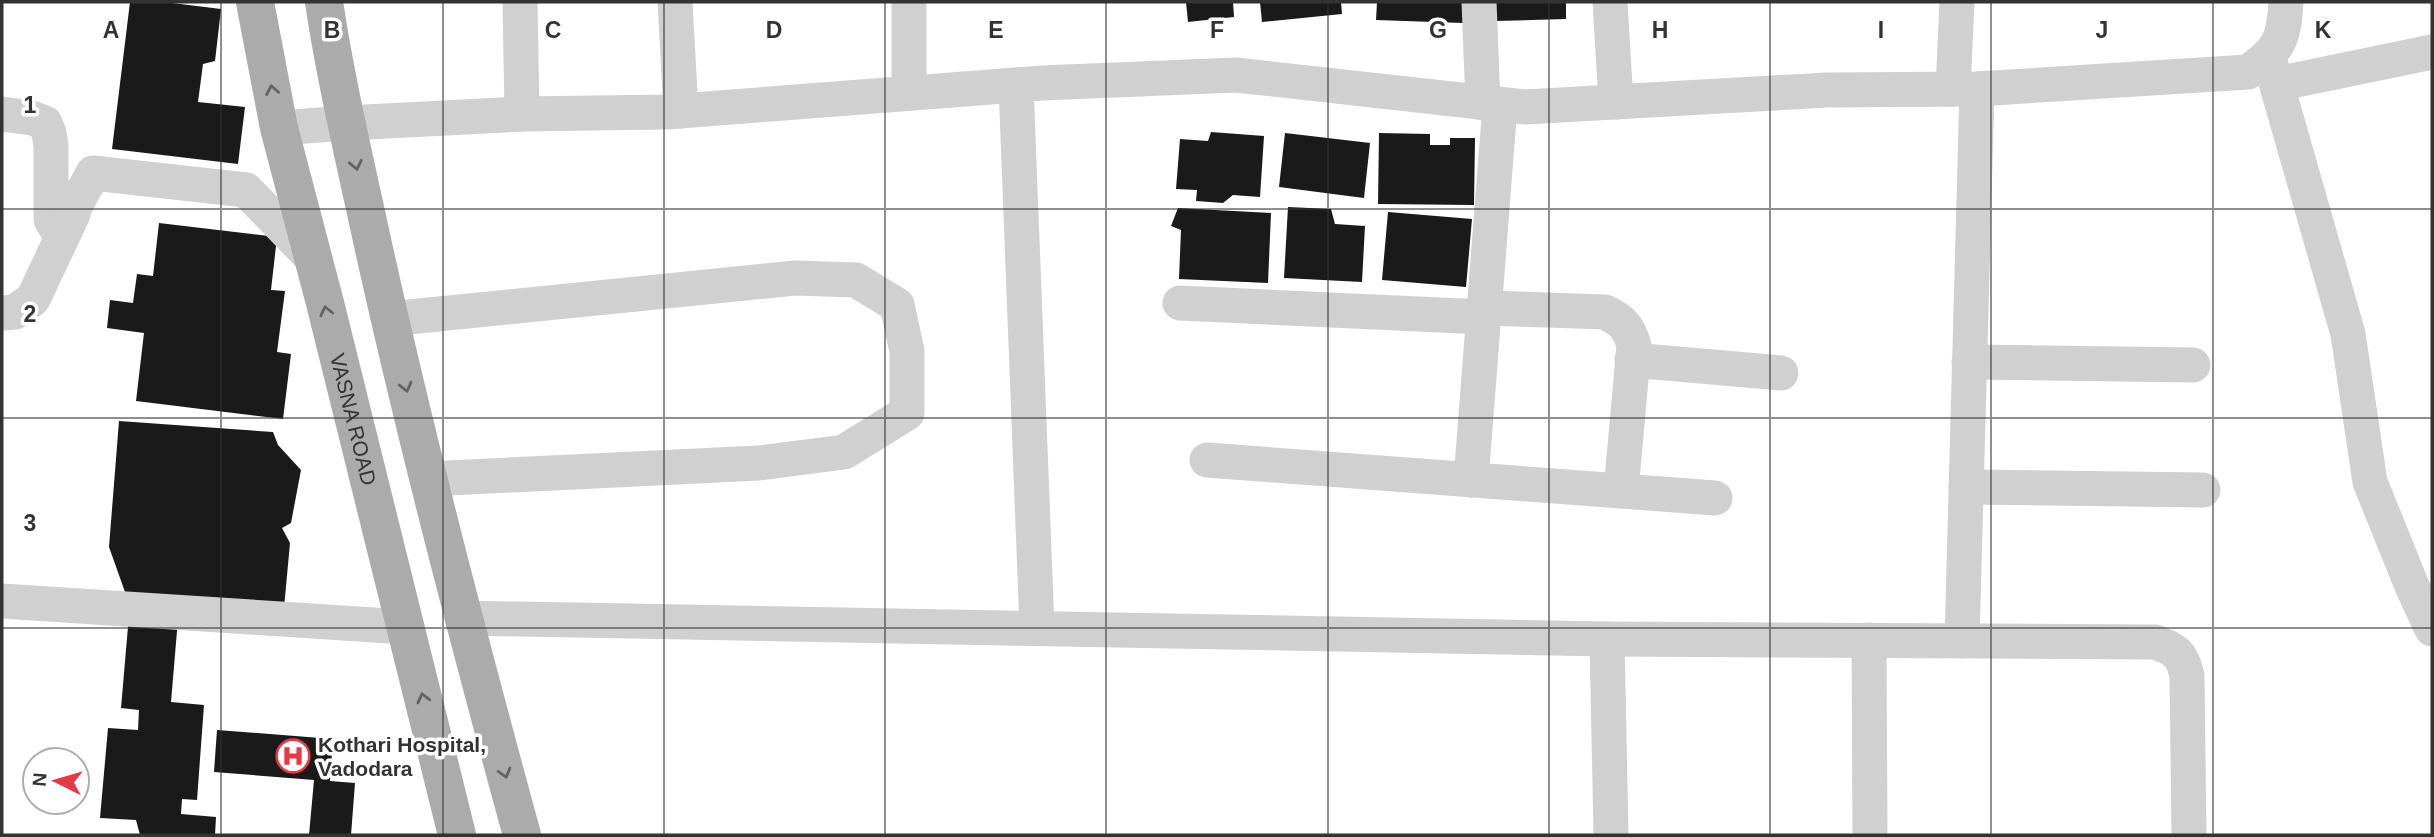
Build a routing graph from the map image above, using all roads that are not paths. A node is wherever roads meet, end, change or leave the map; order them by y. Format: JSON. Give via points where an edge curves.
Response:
{"nodes":[{"id":1,"x":255,"y":2,"type":"edge"},
{"id":2,"x":324,"y":2,"type":"edge"},
{"id":3,"x":520,"y":2,"type":"edge"},
{"id":4,"x":675,"y":2,"type":"edge"},
{"id":5,"x":909,"y":2,"type":"edge"},
{"id":6,"x":1479,"y":2,"type":"edge"},
{"id":7,"x":1611,"y":2,"type":"edge"},
{"id":8,"x":1957,"y":2,"type":"edge"},
{"id":9,"x":2286,"y":2,"type":"edge"},
{"id":10,"x":2432,"y":51,"type":"edge"},
{"id":11,"x":2273,"y":71,"type":"junction"},
{"id":12,"x":1016,"y":85,"type":"junction"},
{"id":13,"x":1965,"y":89,"type":"junction"},
{"id":14,"x":909,"y":93,"type":"junction"},
{"id":15,"x":1616,"y":102,"type":"junction"},
{"id":16,"x":1492,"y":104,"type":"junction"},
{"id":17,"x":681,"y":111,"type":"junction"},
{"id":18,"x":2,"y":114,"type":"edge"},
{"id":19,"x":522,"y":114,"type":"junction"},
{"id":20,"x":346,"y":122,"type":"junction"},
{"id":21,"x":279,"y":128,"type":"junction"},
{"id":22,"x":93,"y":173,"type":"junction"},
{"id":23,"x":314,"y":260,"type":"junction"},
{"id":24,"x":1180,"y":303,"type":"dead end"},
{"id":25,"x":1484,"y":312,"type":"junction"},
{"id":26,"x":2,"y":313,"type":"edge"},
{"id":27,"x":389,"y":319,"type":"junction"},
{"id":28,"x":1632,"y":359,"type":"junction"},
{"id":29,"x":1969,"y":362,"type":"junction"},
{"id":30,"x":2193,"y":365,"type":"dead end"},
{"id":31,"x":1781,"y":373,"type":"dead end"},
{"id":32,"x":1207,"y":460,"type":"dead end"},
{"id":33,"x":428,"y":479,"type":"junction"},
{"id":34,"x":1471,"y":480,"type":"junction"},
{"id":35,"x":1965,"y":487,"type":"junction"},
{"id":36,"x":2203,"y":490,"type":"dead end"},
{"id":37,"x":1621,"y":491,"type":"junction"},
{"id":38,"x":1715,"y":498,"type":"dead end"},
{"id":39,"x":2,"y":601,"type":"edge"},
{"id":40,"x":462,"y":618,"type":"junction"},
{"id":41,"x":405,"y":627,"type":"junction"},
{"id":42,"x":1037,"y":628,"type":"junction"},
{"id":43,"x":2432,"y":629,"type":"edge"},
{"id":44,"x":1607,"y":639,"type":"junction"},
{"id":45,"x":1869,"y":640,"type":"junction"},
{"id":46,"x":1962,"y":641,"type":"junction"},
{"id":47,"x":457,"y":835,"type":"edge"},
{"id":48,"x":522,"y":835,"type":"edge"},
{"id":49,"x":1611,"y":835,"type":"edge"},
{"id":50,"x":1870,"y":835,"type":"edge"},
{"id":51,"x":2189,"y":835,"type":"edge"}],
"edges":[{"from":21,"to":1,"type":"main road","name":"VASNA ROAD","one_way":true},
{"from":2,"to":20,"type":"main road"},
{"from":3,"to":19,"type":"street"},
{"from":4,"to":17,"type":"street"},
{"from":5,"to":14,"type":"street"},
{"from":6,"to":16,"type":"street"},
{"from":7,"to":15,"type":"street"},
{"from":8,"to":13,"type":"street"},
{"from":9,"to":11,"type":"street"},
{"from":10,"to":11,"type":"street"},
{"from":11,"to":13,"type":"street"},
{"from":11,"to":43,"type":"street","via":[[2348,334],[2370,482]]},
{"from":12,"to":14,"type":"street"},
{"from":12,"to":16,"type":"street","via":[[1236,75]]},
{"from":12,"to":42,"type":"street"},
{"from":13,"to":15,"type":"street","via":[[1828,90]]},
{"from":13,"to":29,"type":"street"},
{"from":14,"to":17,"type":"street"},
{"from":15,"to":16,"type":"street","via":[[1525,107]]},
{"from":16,"to":25,"type":"street"},
{"from":17,"to":19,"type":"street"},
{"from":18,"to":22,"type":"street","via":[[45,124],[51,146],[51,220],[60,234]]},
{"from":19,"to":20,"type":"street"},
{"from":20,"to":21,"type":"street"},
{"from":20,"to":27,"type":"main road","one_way":true},
{"from":21,"to":23,"type":"main road","name":"VASNA ROAD"},
{"from":22,"to":23,"type":"street","via":[[246,190]]},
{"from":22,"to":26,"type":"street","via":[[33,299],[15,312]]},
{"from":41,"to":23,"type":"main road","name":"VASNA ROAD","one_way":true},
{"from":24,"to":25,"type":"street"},
{"from":25,"to":28,"type":"street","via":[[1605,313],[1630,329]]},
{"from":25,"to":34,"type":"street"},
{"from":27,"to":33,"type":"main road","one_way":true},
{"from":27,"to":33,"type":"street","via":[[795,278],[856,280],[897,305],[907,351],[907,413],[844,452],[759,463]]},
{"from":28,"to":31,"type":"street"},
{"from":28,"to":37,"type":"street"},
{"from":29,"to":30,"type":"street"},
{"from":29,"to":35,"type":"street"},
{"from":32,"to":34,"type":"street"},
{"from":33,"to":40,"type":"main road"},
{"from":34,"to":37,"type":"street"},
{"from":35,"to":36,"type":"street"},
{"from":35,"to":46,"type":"street"},
{"from":37,"to":38,"type":"street"},
{"from":39,"to":41,"type":"street"},
{"from":40,"to":42,"type":"street"},
{"from":40,"to":48,"type":"main road","one_way":true},
{"from":47,"to":41,"type":"main road","name":"VASNA ROAD","one_way":true},
{"from":42,"to":44,"type":"street"},
{"from":44,"to":45,"type":"street"},
{"from":44,"to":49,"type":"street"},
{"from":45,"to":46,"type":"street"},
{"from":45,"to":50,"type":"street"},
{"from":46,"to":51,"type":"street","via":[[2155,642],[2174,649],[2184,661],[2187,676]]}]}
